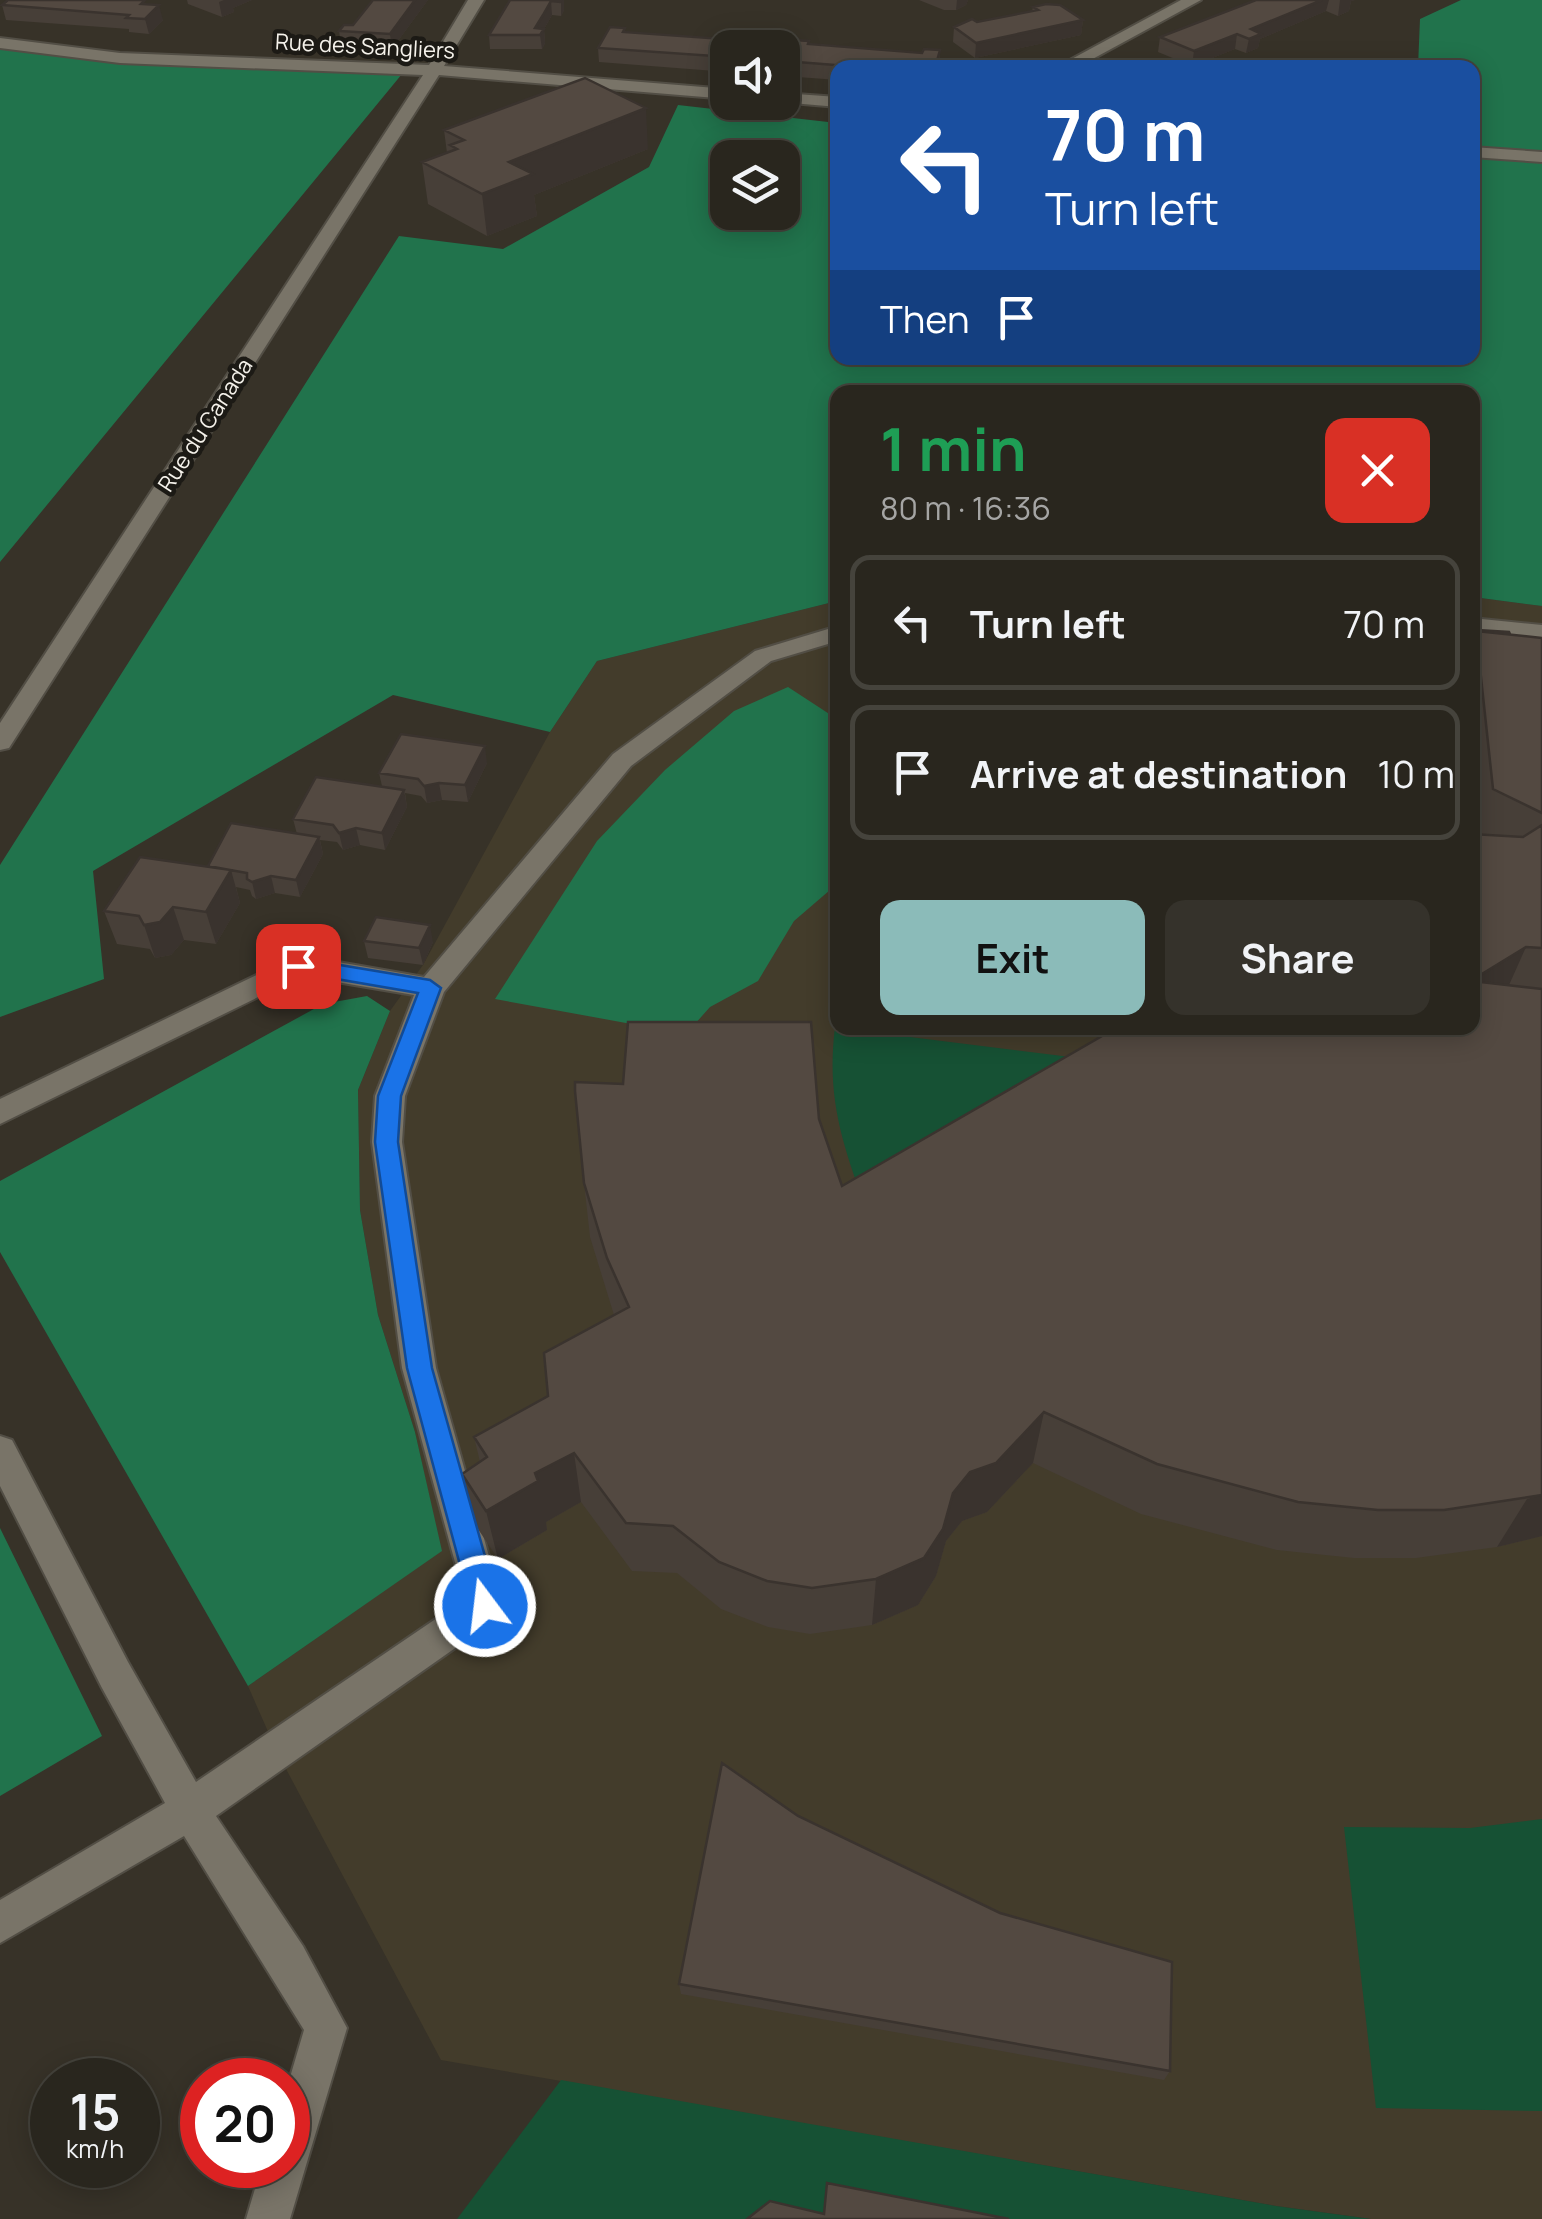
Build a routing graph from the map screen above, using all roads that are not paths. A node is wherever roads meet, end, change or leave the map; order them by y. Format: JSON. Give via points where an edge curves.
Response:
{"nodes":[{"id":1,"x":476,"y":0,"type":"edge"},
{"id":2,"x":1192,"y":0,"type":"edge"},
{"id":3,"x":0,"y":43,"type":"edge"},
{"id":4,"x":1078,"y":60,"type":"edge"},
{"id":5,"x":432,"y":70,"type":"junction"},
{"id":6,"x":710,"y":93,"type":"edge"},
{"id":7,"x":800,"y":99,"type":"edge"},
{"id":8,"x":830,"y":101,"type":"edge"},
{"id":9,"x":1480,"y":153,"type":"edge"},
{"id":10,"x":1542,"y":157,"type":"edge"},
{"id":11,"x":1480,"y":626,"type":"edge"},
{"id":12,"x":1542,"y":632,"type":"edge"},
{"id":13,"x":830,"y":635,"type":"edge"},
{"id":14,"x":0,"y":742,"type":"edge"},
{"id":15,"x":430,"y":988,"type":"junction"},
{"id":16,"x":0,"y":1112,"type":"edge"},
{"id":17,"x":0,"y":1451,"type":"edge"},
{"id":18,"x":190,"y":1810,"type":"junction"},
{"id":19,"x":0,"y":1923,"type":"edge"},
{"id":20,"x":310,"y":2081,"type":"edge"},
{"id":21,"x":277,"y":2188,"type":"edge"},
{"id":22,"x":268,"y":2219,"type":"edge"}],
"edges":[{"from":1,"to":5,"type":"street"},
{"from":2,"to":4,"type":"street"},
{"from":3,"to":5,"type":"street","name":"Rue des Sangliers","via":[[120,58]]},
{"from":5,"to":6,"type":"street","name":"Rue des Sangliers"},
{"from":5,"to":14,"type":"street","name":"Rue du Canada"},
{"from":7,"to":8,"type":"street"},
{"from":9,"to":10,"type":"street"},
{"from":11,"to":12,"type":"street"},
{"from":13,"to":15,"type":"street","via":[[763,656],[622,760]]},
{"from":15,"to":16,"type":"street","via":[[298,966]]},
{"from":15,"to":18,"type":"street","via":[[390,1096],[387,1142],[420,1368],[485,1606]]},
{"from":17,"to":18,"type":"street"},
{"from":18,"to":19,"type":"street"},
{"from":18,"to":20,"type":"street","via":[[326,2028]]},
{"from":21,"to":22,"type":"street"}]}
